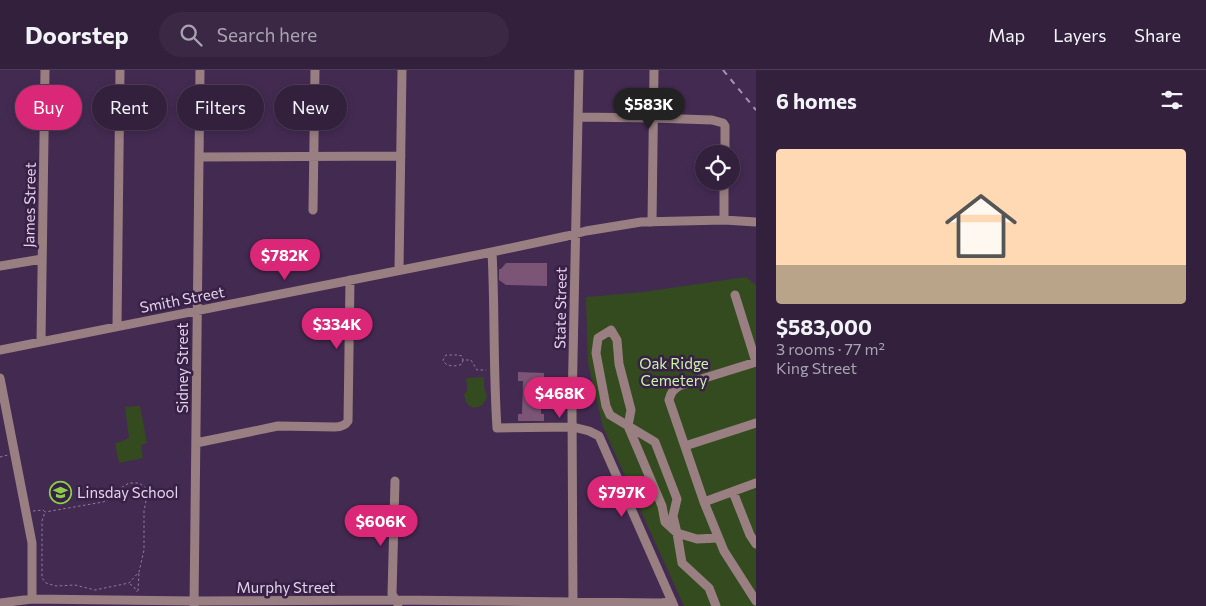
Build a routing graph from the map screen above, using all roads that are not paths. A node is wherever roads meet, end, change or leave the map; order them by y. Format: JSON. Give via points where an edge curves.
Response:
{"nodes":[{"id":1,"x":45,"y":70,"type":"edge"},
{"id":2,"x":120,"y":70,"type":"edge"},
{"id":3,"x":200,"y":70,"type":"edge"},
{"id":4,"x":315,"y":70,"type":"edge"},
{"id":5,"x":402,"y":70,"type":"edge"},
{"id":6,"x":579,"y":70,"type":"edge"},
{"id":7,"x":654,"y":70,"type":"edge"},
{"id":8,"x":579,"y":117,"type":"junction"},
{"id":9,"x":653,"y":118,"type":"junction"},
{"id":10,"x":725,"y":145,"type":"edge"},
{"id":11,"x":313,"y":156,"type":"junction"},
{"id":12,"x":401,"y":156,"type":"junction"},
{"id":13,"x":200,"y":157,"type":"junction"},
{"id":14,"x":724,"y":190,"type":"edge"},
{"id":15,"x":313,"y":210,"type":"dead end"},
{"id":16,"x":724,"y":220,"type":"junction"},
{"id":17,"x":652,"y":222,"type":"junction"},
{"id":18,"x":756,"y":222,"type":"edge"},
{"id":19,"x":576,"y":234,"type":"junction"},
{"id":20,"x":492,"y":252,"type":"junction"},
{"id":21,"x":42,"y":259,"type":"junction"},
{"id":22,"x":0,"y":266,"type":"edge"},
{"id":23,"x":399,"y":270,"type":"junction"},
{"id":24,"x":350,"y":280,"type":"junction"},
{"id":25,"x":736,"y":294,"type":"dead end"},
{"id":26,"x":196,"y":310,"type":"junction"},
{"id":27,"x":117,"y":326,"type":"junction"},
{"id":28,"x":41,"y":341,"type":"junction"},
{"id":29,"x":0,"y":350,"type":"edge"},
{"id":30,"x":756,"y":362,"type":"edge"},
{"id":31,"x":0,"y":378,"type":"edge"},
{"id":32,"x":756,"y":423,"type":"edge"},
{"id":33,"x":628,"y":426,"type":"junction"},
{"id":34,"x":572,"y":427,"type":"junction"},
{"id":35,"x":196,"y":443,"type":"junction"},
{"id":36,"x":685,"y":446,"type":"junction"},
{"id":37,"x":395,"y":481,"type":"dead end"},
{"id":38,"x":756,"y":483,"type":"edge"},
{"id":39,"x":733,"y":492,"type":"junction"},
{"id":40,"x":704,"y":502,"type":"junction"},
{"id":41,"x":677,"y":533,"type":"junction"},
{"id":42,"x":718,"y":538,"type":"junction"},
{"id":43,"x":756,"y":544,"type":"edge"},
{"id":44,"x":32,"y":599,"type":"junction"},
{"id":45,"x":756,"y":601,"type":"edge"},
{"id":46,"x":0,"y":603,"type":"edge"},
{"id":47,"x":194,"y":603,"type":"edge"},
{"id":48,"x":397,"y":603,"type":"edge"},
{"id":49,"x":573,"y":604,"type":"edge"},
{"id":50,"x":674,"y":604,"type":"edge"},
{"id":51,"x":716,"y":606,"type":"edge"}],
"edges":[{"from":1,"to":21,"type":"street","name":"James Street"},
{"from":2,"to":27,"type":"street"},
{"from":3,"to":13,"type":"street","name":"Sidney Street"},
{"from":4,"to":11,"type":"street"},
{"from":5,"to":12,"type":"street"},
{"from":6,"to":8,"type":"street","name":"State Street"},
{"from":7,"to":9,"type":"street"},
{"from":8,"to":9,"type":"street"},
{"from":8,"to":19,"type":"street","name":"State Street"},
{"from":9,"to":10,"type":"street","via":[[723,123]]},
{"from":9,"to":17,"type":"street"},
{"from":11,"to":12,"type":"street"},
{"from":11,"to":13,"type":"street"},
{"from":11,"to":15,"type":"street"},
{"from":12,"to":23,"type":"street"},
{"from":13,"to":26,"type":"street","name":"Sidney Street"},
{"from":14,"to":16,"type":"street"},
{"from":16,"to":17,"type":"street","name":"Smith Street"},
{"from":16,"to":18,"type":"street","name":"Smith Street"},
{"from":17,"to":19,"type":"street","name":"Smith Street"},
{"from":19,"to":20,"type":"street","name":"Smith Street"},
{"from":19,"to":34,"type":"street","name":"State Street"},
{"from":20,"to":23,"type":"street","name":"Smith Street"},
{"from":20,"to":34,"type":"street","via":[[497,428]]},
{"from":21,"to":22,"type":"street"},
{"from":21,"to":28,"type":"street","name":"James Street"},
{"from":23,"to":24,"type":"street","name":"Smith Street"},
{"from":24,"to":26,"type":"street","name":"Smith Street"},
{"from":24,"to":35,"type":"street","via":[[347,424],[340,427],[278,426]]},
{"from":25,"to":30,"type":"street"},
{"from":26,"to":27,"type":"street","name":"Smith Street"},
{"from":26,"to":35,"type":"street","name":"Sidney Street"},
{"from":27,"to":28,"type":"street","name":"Smith Street"},
{"from":28,"to":29,"type":"street","name":"Smith Street"},
{"from":30,"to":36,"type":"street","via":[[673,390],[670,400]]},
{"from":31,"to":44,"type":"street","via":[[32,543]]},
{"from":32,"to":36,"type":"street"},
{"from":33,"to":33,"type":"street","via":[[631,410],[619,364],[617,340],[611,330],[598,338],[596,353],[606,406],[610,415]]},
{"from":33,"to":41,"type":"street","via":[[662,506],[665,522]]},
{"from":33,"to":41,"type":"street","via":[[655,442],[677,499],[673,516]]},
{"from":34,"to":49,"type":"street","name":"State Street"},
{"from":34,"to":50,"type":"street","via":[[599,436]]},
{"from":35,"to":47,"type":"street","name":"Sidney Street"},
{"from":36,"to":40,"type":"street"},
{"from":37,"to":48,"type":"street","via":[[392,594]]},
{"from":38,"to":39,"type":"street"},
{"from":39,"to":40,"type":"street"},
{"from":39,"to":43,"type":"street"},
{"from":40,"to":42,"type":"street"},
{"from":41,"to":42,"type":"street","via":[[697,539]]},
{"from":41,"to":51,"type":"street","via":[[682,563],[709,588]]},
{"from":42,"to":45,"type":"street"},
{"from":44,"to":46,"type":"street","name":"Murphy Street"},
{"from":44,"to":47,"type":"street","name":"Murphy Street"},
{"from":47,"to":48,"type":"street","name":"Murphy Street"},
{"from":48,"to":49,"type":"street","name":"Murphy Street"},
{"from":49,"to":50,"type":"street","name":"Murphy Street"}]}
